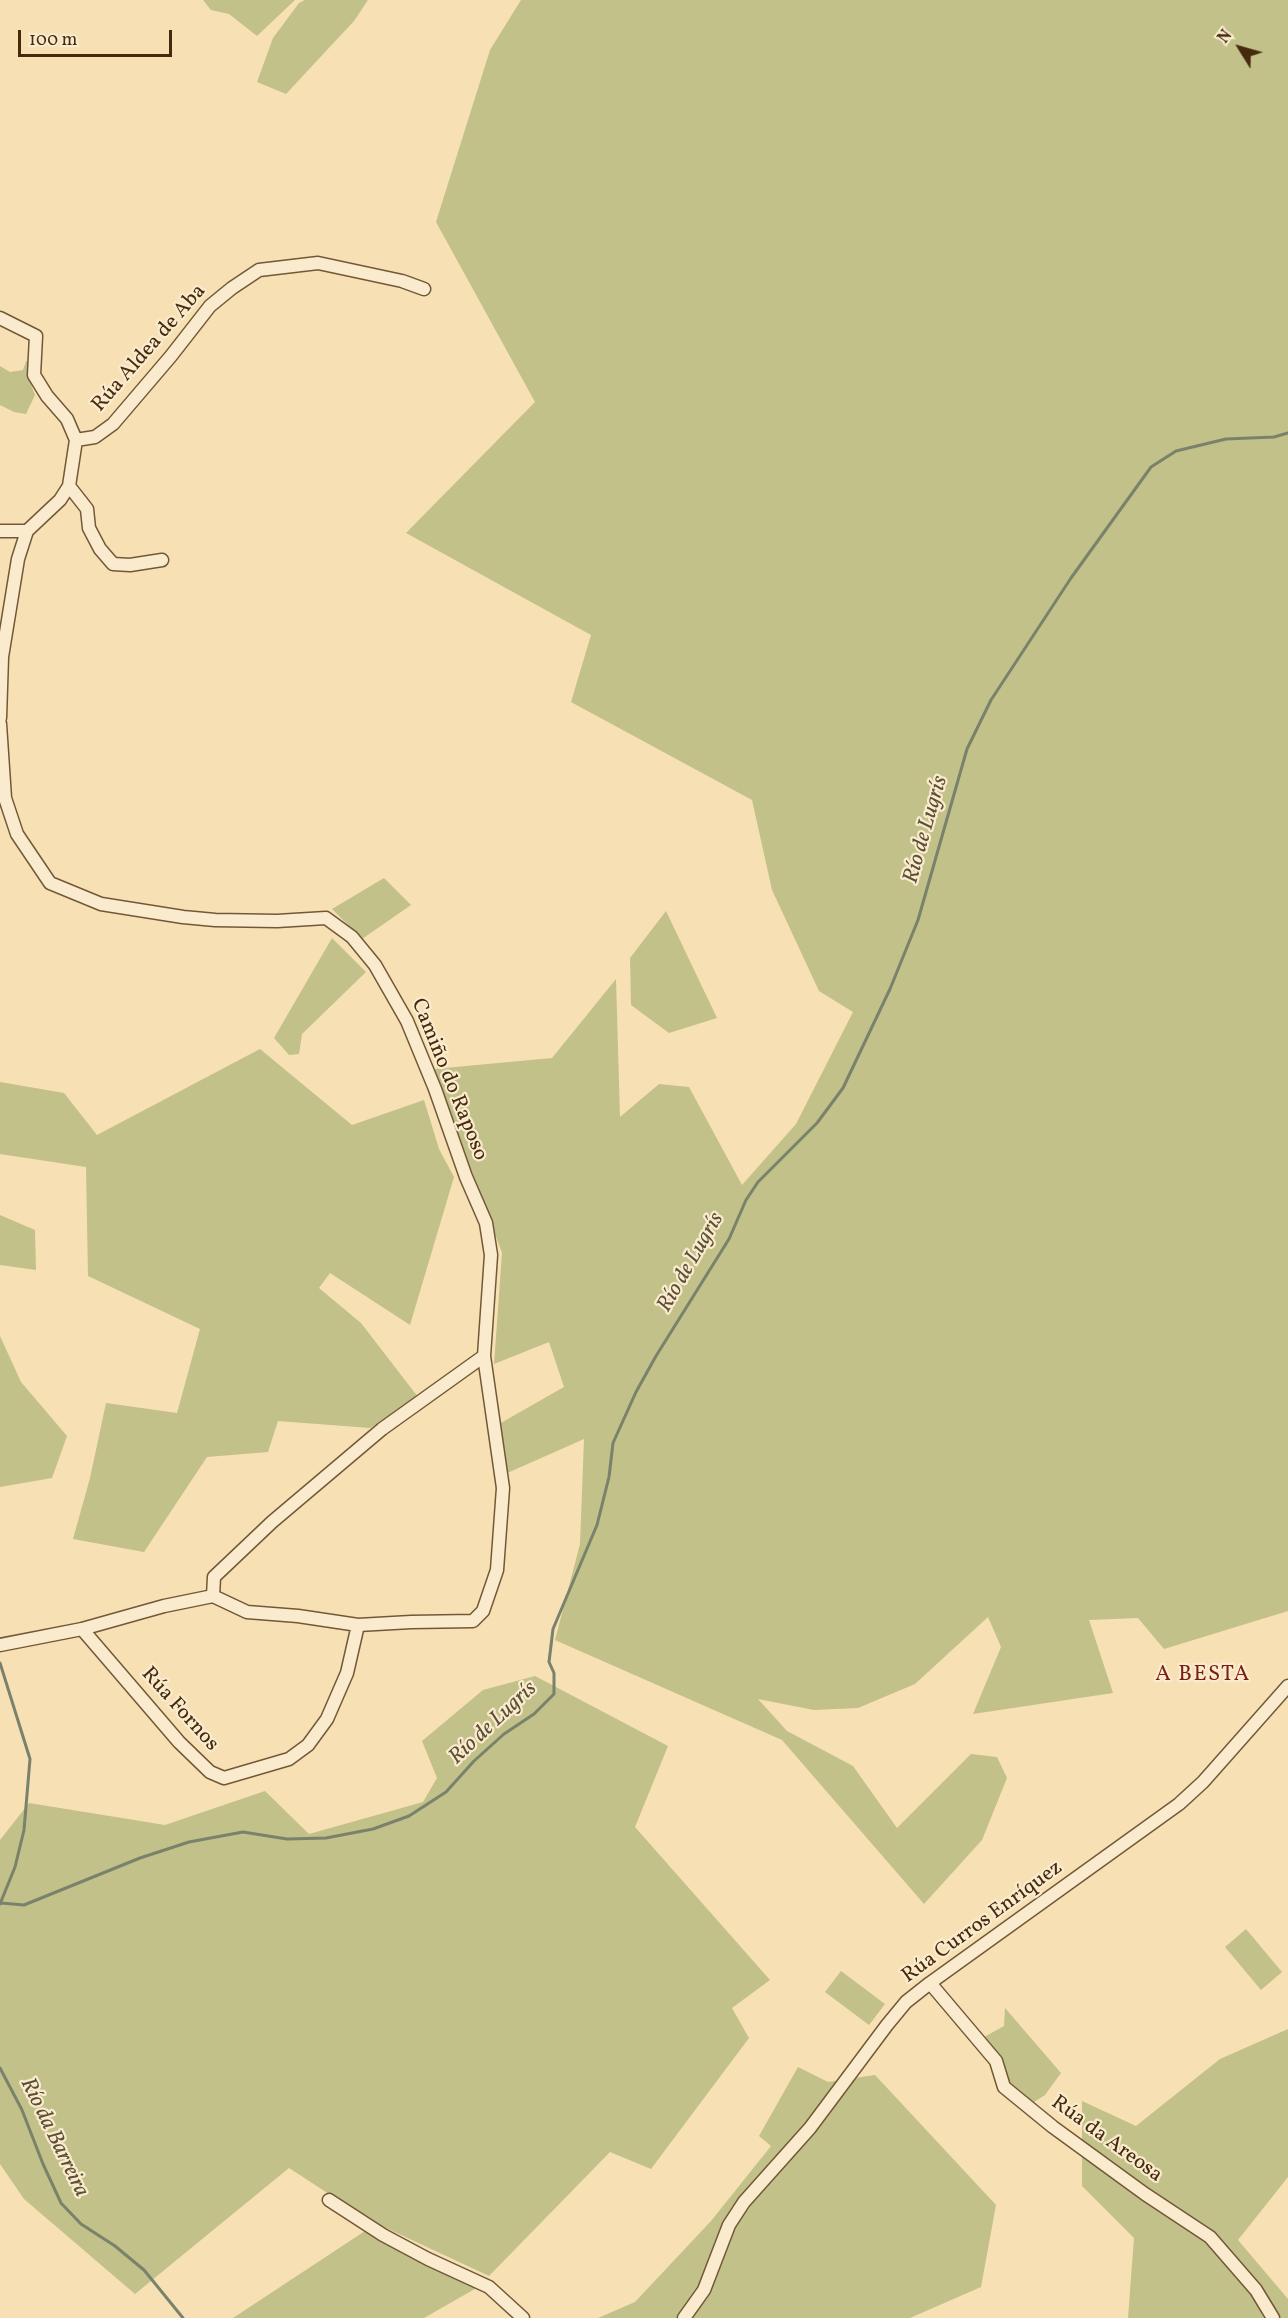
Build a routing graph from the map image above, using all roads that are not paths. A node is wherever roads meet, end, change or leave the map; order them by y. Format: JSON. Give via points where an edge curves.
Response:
{"nodes":[{"id":1,"x":424,"y":289,"type":"dead end"},
{"id":2,"x":0,"y":318,"type":"edge"},
{"id":3,"x":76,"y":440,"type":"junction"},
{"id":4,"x":69,"y":486,"type":"junction"},
{"id":5,"x":0,"y":531,"type":"edge"},
{"id":6,"x":27,"y":531,"type":"junction"},
{"id":7,"x":162,"y":560,"type":"dead end"},
{"id":8,"x":0,"y":718,"type":"edge"},
{"id":9,"x":0,"y":724,"type":"edge"},
{"id":10,"x":484,"y":1356,"type":"junction"},
{"id":11,"x":213,"y":1596,"type":"junction"},
{"id":12,"x":358,"y":1625,"type":"junction"},
{"id":13,"x":82,"y":1629,"type":"junction"},
{"id":14,"x":0,"y":1645,"type":"edge"},
{"id":15,"x":1288,"y":1686,"type":"edge"},
{"id":16,"x":930,"y":1983,"type":"junction"},
{"id":17,"x":329,"y":2200,"type":"dead end"},
{"id":18,"x":524,"y":2318,"type":"edge"},
{"id":19,"x":684,"y":2318,"type":"edge"},
{"id":20,"x":1273,"y":2318,"type":"edge"}],
"edges":[{"from":1,"to":3,"type":"street","name":"Rúa Aldea de Aba","via":[[318,263],[259,270],[210,306],[113,424],[95,436]]},
{"from":2,"to":3,"type":"street","via":[[36,336],[34,375],[67,419]]},
{"from":3,"to":4,"type":"street"},
{"from":4,"to":6,"type":"street"},
{"from":4,"to":7,"type":"street","via":[[87,509],[89,528],[113,564]]},
{"from":5,"to":6,"type":"street"},
{"from":6,"to":8,"type":"street","via":[[18,559],[2,657]]},
{"from":9,"to":10,"type":"street","name":"Camiño do Raposo","via":[[5,798],[17,834],[50,883],[101,904],[183,917],[277,921],[326,918],[352,937],[375,965],[407,1021],[486,1223],[491,1255]]},
{"from":10,"to":11,"type":"street","via":[[373,1436],[272,1522],[214,1576]]},
{"from":10,"to":12,"type":"street","via":[[502,1488],[497,1570],[483,1611],[473,1621]]},
{"from":11,"to":12,"type":"street","via":[[247,1612]]},
{"from":11,"to":13,"type":"street"},
{"from":12,"to":13,"type":"street","name":"Rúa Fornos","via":[[347,1673],[327,1719],[308,1744],[289,1759],[224,1778],[210,1772],[179,1742]]},
{"from":13,"to":14,"type":"street"},
{"from":15,"to":16,"type":"street","name":"Rúa Curros Enríquez","via":[[1179,1804]]},
{"from":16,"to":19,"type":"street","name":"Rúa Curros Enríquez","via":[[886,2025],[810,2128],[744,2202],[729,2225],[704,2289]]},
{"from":16,"to":20,"type":"street","name":"Rúa da Areosa","via":[[996,2061],[1004,2087],[1127,2181],[1210,2237],[1256,2290]]},
{"from":17,"to":18,"type":"street","via":[[383,2235],[489,2287]]}]}
